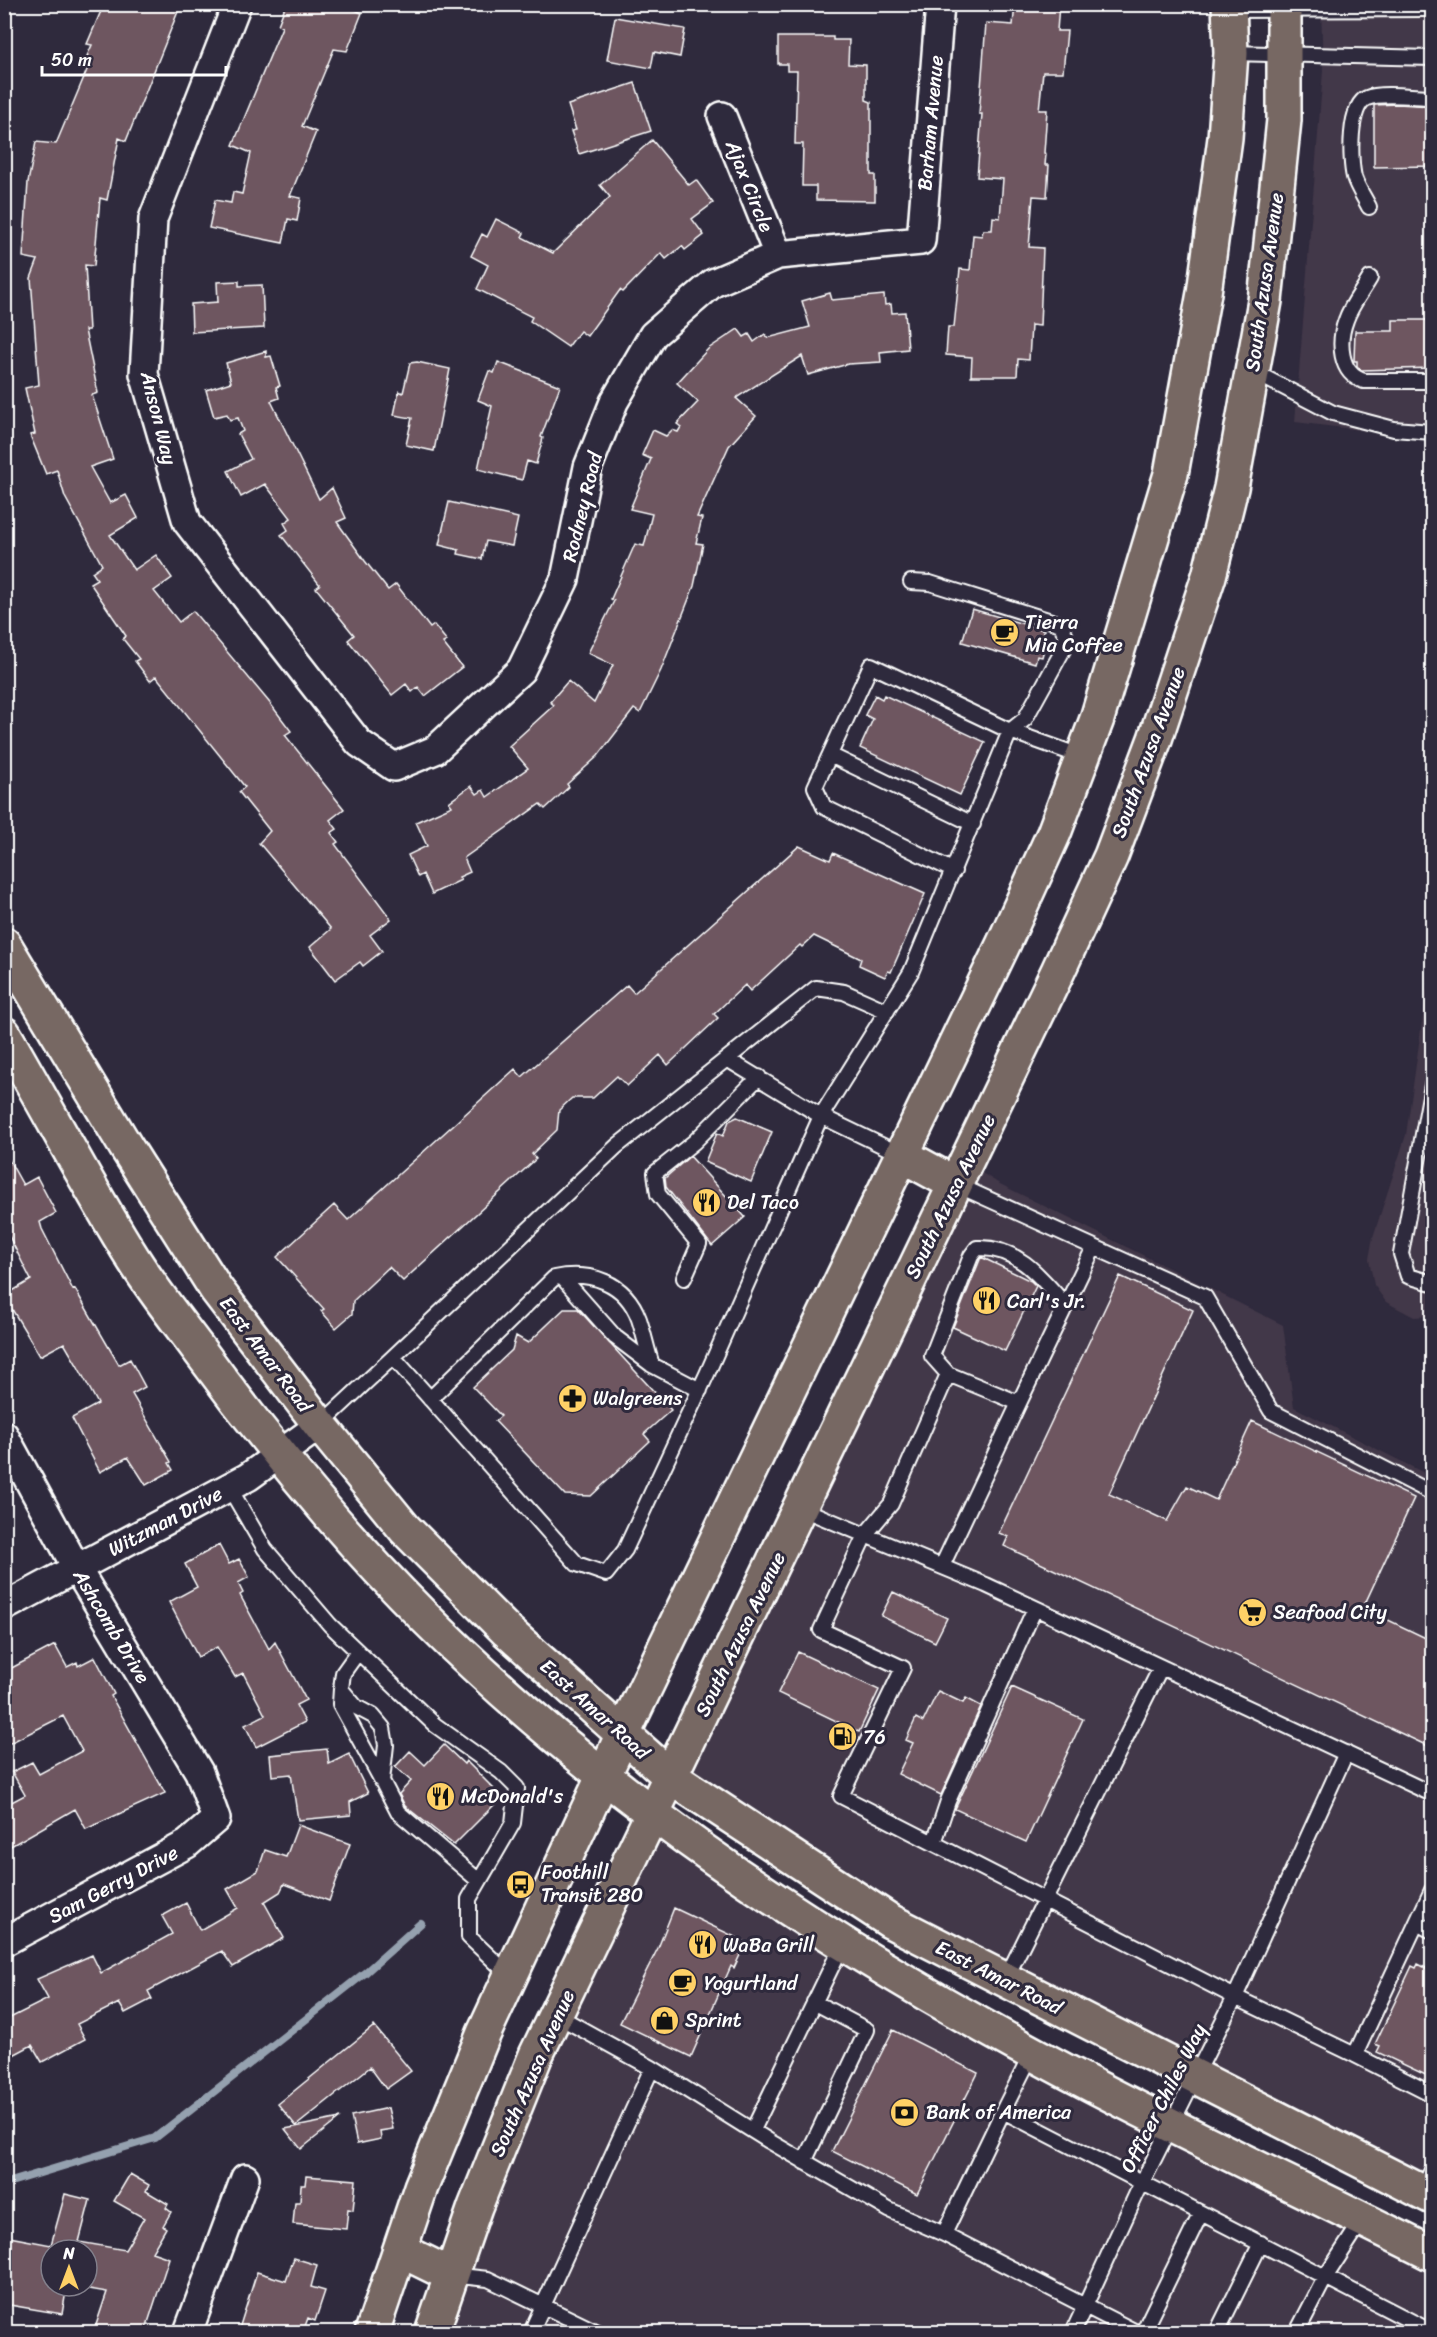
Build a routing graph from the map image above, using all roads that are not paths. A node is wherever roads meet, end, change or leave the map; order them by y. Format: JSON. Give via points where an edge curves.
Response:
{"nodes":[{"id":1,"x":237,"y":4,"type":"edge"},
{"id":2,"x":940,"y":4,"type":"edge"},
{"id":3,"x":1284,"y":6,"type":"edge"},
{"id":4,"x":1229,"y":7,"type":"edge"},
{"id":5,"x":1432,"y":9,"type":"edge"},
{"id":6,"x":1231,"y":53,"type":"junction"},
{"id":7,"x":1284,"y":54,"type":"junction"},
{"id":8,"x":1432,"y":58,"type":"edge"},
{"id":9,"x":1432,"y":97,"type":"edge"},
{"id":10,"x":722,"y":116,"type":"dead end"},
{"id":11,"x":1369,"y":207,"type":"dead end"},
{"id":12,"x":921,"y":241,"type":"joint"},
{"id":13,"x":778,"y":255,"type":"junction"},
{"id":14,"x":1370,"y":278,"type":"dead end"},
{"id":15,"x":1252,"y":371,"type":"junction"},
{"id":16,"x":1432,"y":381,"type":"edge"},
{"id":17,"x":1432,"y":432,"type":"edge"},
{"id":18,"x":911,"y":582,"type":"dead end"},
{"id":19,"x":1010,"y":731,"type":"junction"},
{"id":20,"x":830,"y":755,"type":"junction"},
{"id":21,"x":1083,"y":757,"type":"junction"},
{"id":22,"x":394,"y":767,"type":"joint"},
{"id":23,"x":973,"y":824,"type":"junction"},
{"id":24,"x":954,"y":871,"type":"junction"},
{"id":25,"x":4,"y":944,"type":"edge"},
{"id":26,"x":887,"y":1011,"type":"junction"},
{"id":27,"x":4,"y":1034,"type":"edge"},
{"id":28,"x":727,"y":1059,"type":"junction"},
{"id":29,"x":759,"y":1077,"type":"junction"},
{"id":30,"x":1432,"y":1085,"type":"edge"},
{"id":31,"x":821,"y":1116,"type":"junction"},
{"id":32,"x":902,"y":1155,"type":"junction"},
{"id":33,"x":956,"y":1184,"type":"junction"},
{"id":34,"x":1094,"y":1246,"type":"junction"},
{"id":35,"x":562,"y":1277,"type":"junction"},
{"id":36,"x":684,"y":1278,"type":"dead end"},
{"id":37,"x":1432,"y":1283,"type":"edge"},
{"id":38,"x":1066,"y":1306,"type":"junction"},
{"id":39,"x":393,"y":1357,"type":"junction"},
{"id":40,"x":652,"y":1365,"type":"junction"},
{"id":41,"x":948,"y":1374,"type":"junction"},
{"id":42,"x":700,"y":1389,"type":"junction"},
{"id":43,"x":430,"y":1399,"type":"junction"},
{"id":44,"x":1019,"y":1403,"type":"junction"},
{"id":45,"x":320,"y":1425,"type":"junction"},
{"id":46,"x":4,"y":1435,"type":"edge"},
{"id":47,"x":280,"y":1454,"type":"junction"},
{"id":48,"x":229,"y":1487,"type":"junction"},
{"id":49,"x":1432,"y":1492,"type":"edge"},
{"id":50,"x":800,"y":1508,"type":"junction"},
{"id":51,"x":865,"y":1535,"type":"junction"},
{"id":52,"x":942,"y":1566,"type":"junction"},
{"id":53,"x":77,"y":1569,"type":"junction"},
{"id":54,"x":4,"y":1607,"type":"edge"},
{"id":55,"x":1035,"y":1608,"type":"junction"},
{"id":56,"x":358,"y":1652,"type":"junction"},
{"id":57,"x":1161,"y":1666,"type":"junction"},
{"id":58,"x":341,"y":1689,"type":"junction"},
{"id":59,"x":624,"y":1734,"type":"junction"},
{"id":60,"x":1346,"y":1753,"type":"junction"},
{"id":61,"x":604,"y":1776,"type":"junction"},
{"id":62,"x":671,"y":1777,"type":"junction"},
{"id":63,"x":382,"y":1781,"type":"junction"},
{"id":64,"x":1432,"y":1794,"type":"edge"},
{"id":65,"x":653,"y":1814,"type":"junction"},
{"id":66,"x":216,"y":1819,"type":"joint"},
{"id":67,"x":934,"y":1843,"type":"junction"},
{"id":68,"x":479,"y":1881,"type":"junction"},
{"id":69,"x":1432,"y":1890,"type":"edge"},
{"id":70,"x":1046,"y":1900,"type":"junction"},
{"id":71,"x":1417,"y":1923,"type":"junction"},
{"id":72,"x":1432,"y":1931,"type":"edge"},
{"id":73,"x":4,"y":1942,"type":"edge"},
{"id":74,"x":843,"y":1943,"type":"junction"},
{"id":75,"x":510,"y":1976,"type":"junction"},
{"id":76,"x":1005,"y":1980,"type":"junction"},
{"id":77,"x":1235,"y":1997,"type":"junction"},
{"id":78,"x":814,"y":2002,"type":"junction"},
{"id":79,"x":556,"y":2015,"type":"junction"},
{"id":80,"x":1032,"y":2053,"type":"junction"},
{"id":81,"x":1356,"y":2055,"type":"junction"},
{"id":82,"x":652,"y":2068,"type":"junction"},
{"id":83,"x":1196,"y":2077,"type":"junction"},
{"id":84,"x":1432,"y":2094,"type":"edge"},
{"id":85,"x":1003,"y":2111,"type":"junction"},
{"id":86,"x":1172,"y":2124,"type":"junction"},
{"id":87,"x":753,"y":2130,"type":"junction"},
{"id":88,"x":804,"y":2163,"type":"junction"},
{"id":89,"x":245,"y":2178,"type":"dead end"},
{"id":90,"x":1429,"y":2186,"type":"edge"},
{"id":91,"x":1139,"y":2188,"type":"junction"},
{"id":92,"x":1201,"y":2213,"type":"junction"},
{"id":93,"x":1363,"y":2219,"type":"junction"},
{"id":94,"x":944,"y":2234,"type":"junction"},
{"id":95,"x":1261,"y":2243,"type":"junction"},
{"id":96,"x":400,"y":2250,"type":"junction"},
{"id":97,"x":1432,"y":2254,"type":"edge"},
{"id":98,"x":451,"y":2275,"type":"junction"},
{"id":99,"x":1326,"y":2276,"type":"junction"},
{"id":100,"x":544,"y":2307,"type":"junction"},
{"id":101,"x":1085,"y":2307,"type":"junction"},
{"id":102,"x":188,"y":2332,"type":"edge"},
{"id":103,"x":372,"y":2332,"type":"edge"},
{"id":104,"x":432,"y":2332,"type":"edge"},
{"id":105,"x":531,"y":2332,"type":"edge"},
{"id":106,"x":597,"y":2332,"type":"edge"},
{"id":107,"x":1073,"y":2332,"type":"edge"},
{"id":108,"x":1136,"y":2332,"type":"edge"},
{"id":109,"x":1143,"y":2332,"type":"edge"},
{"id":110,"x":1217,"y":2332,"type":"edge"},
{"id":111,"x":1297,"y":2332,"type":"edge"},
{"id":112,"x":1432,"y":2332,"type":"edge"}],
"edges":[{"from":1,"to":22,"type":"street","name":"Anson Way","via":[[153,219],[144,374],[187,522],[359,743]]},
{"from":2,"to":12,"type":"street","name":"Barham Avenue"},
{"from":3,"to":4,"type":"lane"},
{"from":3,"to":5,"type":"lane"},
{"from":3,"to":7,"type":"main road","name":"South Azusa Avenue"},
{"from":4,"to":6,"type":"main road"},
{"from":6,"to":7,"type":"lane"},
{"from":6,"to":21,"type":"main road","via":[[1225,138],[1204,293],[1172,474]]},
{"from":7,"to":8,"type":"lane"},
{"from":7,"to":15,"type":"main road","name":"South Azusa Avenue","via":[[1284,120],[1265,301]]},
{"from":9,"to":11,"type":"lane","via":[[1373,96],[1362,101],[1355,111],[1353,167]]},
{"from":10,"to":13,"type":"street","name":"Ajax Circle"},
{"from":12,"to":13,"type":"street","name":"Rodney Road"},
{"from":13,"to":22,"type":"street","name":"Rodney Road","via":[[713,283],[653,335],[614,402],[588,467],[565,579],[521,670],[435,750]]},
{"from":14,"to":16,"type":"lane","via":[[1343,330],[1343,362],[1347,369],[1364,381]]},
{"from":15,"to":17,"type":"lane","via":[[1333,413],[1394,429]]},
{"from":15,"to":33,"type":"main road","name":"South Azusa Avenue","via":[[1231,488],[1209,576],[1155,739],[1111,856]]},
{"from":18,"to":19,"type":"lane","via":[[930,584],[1061,624],[1066,637],[1063,650],[1025,719]]},
{"from":19,"to":20,"type":"lane","via":[[872,665]]},
{"from":19,"to":21,"type":"lane"},
{"from":19,"to":23,"type":"lane"},
{"from":20,"to":23,"type":"lane"},
{"from":20,"to":24,"type":"lane","via":[[815,787],[824,807]]},
{"from":21,"to":32,"type":"main road","via":[[1054,833]]},
{"from":23,"to":24,"type":"lane"},
{"from":24,"to":26,"type":"lane","via":[[911,972]]},
{"from":25,"to":45,"type":"main road","name":"East Amar Road","via":[[216,1289]]},
{"from":26,"to":28,"type":"lane","via":[[844,992],[816,988]]},
{"from":26,"to":31,"type":"lane"},
{"from":27,"to":47,"type":"main road","via":[[137,1264]]},
{"from":28,"to":29,"type":"lane"},
{"from":28,"to":39,"type":"lane","via":[[617,1146]]},
{"from":29,"to":31,"type":"lane"},
{"from":29,"to":36,"type":"lane","via":[[694,1142],[655,1173],[657,1194],[699,1244]]},
{"from":30,"to":37,"type":"lane","via":[[1401,1254],[1408,1276]]},
{"from":31,"to":32,"type":"lane"},
{"from":31,"to":42,"type":"lane"},
{"from":32,"to":33,"type":"main road"},
{"from":32,"to":59,"type":"main road"},
{"from":33,"to":34,"type":"lane"},
{"from":33,"to":50,"type":"main road","name":"South Azusa Avenue"},
{"from":34,"to":38,"type":"lane"},
{"from":34,"to":49,"type":"lane","via":[[1205,1297],[1271,1411]]},
{"from":35,"to":40,"type":"lane","via":[[615,1337]]},
{"from":35,"to":40,"type":"lane","via":[[594,1275],[620,1292],[638,1317]]},
{"from":35,"to":43,"type":"lane","via":[[554,1278]]},
{"from":38,"to":41,"type":"lane","via":[[1035,1271],[1004,1250],[976,1248],[932,1356]]},
{"from":38,"to":44,"type":"lane"},
{"from":39,"to":43,"type":"lane"},
{"from":39,"to":45,"type":"lane"},
{"from":40,"to":42,"type":"lane"},
{"from":41,"to":44,"type":"lane"},
{"from":41,"to":51,"type":"lane","via":[[891,1504]]},
{"from":42,"to":43,"type":"lane","via":[[624,1551],[606,1574],[577,1564]]},
{"from":44,"to":52,"type":"lane"},
{"from":45,"to":47,"type":"street","name":"Witzman Drive"},
{"from":45,"to":59,"type":"main road","name":"East Amar Road","via":[[405,1529],[507,1631]]},
{"from":46,"to":53,"type":"street","name":"Ashcomb Drive"},
{"from":47,"to":48,"type":"street","name":"Witzman Drive"},
{"from":47,"to":61,"type":"main road","via":[[400,1592],[540,1723]]},
{"from":48,"to":53,"type":"street","name":"Witzman Drive"},
{"from":48,"to":56,"type":"lane","via":[[265,1549]]},
{"from":50,"to":51,"type":"lane"},
{"from":50,"to":62,"type":"main road","name":"South Azusa Avenue"},
{"from":51,"to":52,"type":"lane"},
{"from":51,"to":67,"type":"lane","via":[[821,1630],[903,1668],[840,1796]]},
{"from":52,"to":55,"type":"lane"},
{"from":53,"to":54,"type":"street","name":"Witzman Drive"},
{"from":53,"to":66,"type":"street","name":"Ashcomb Drive","via":[[199,1772]]},
{"from":55,"to":57,"type":"lane"},
{"from":55,"to":67,"type":"lane","via":[[948,1801]]},
{"from":56,"to":58,"type":"lane","via":[[343,1673]]},
{"from":56,"to":68,"type":"lane","via":[[435,1725],[517,1788],[513,1823]]},
{"from":57,"to":60,"type":"lane"},
{"from":57,"to":70,"type":"lane"},
{"from":58,"to":63,"type":"lane","via":[[340,1704]]},
{"from":58,"to":63,"type":"lane","via":[[383,1728],[386,1745]]},
{"from":59,"to":61,"type":"main road"},
{"from":59,"to":62,"type":"main road","name":"East Amar Road"},
{"from":60,"to":64,"type":"lane"},
{"from":60,"to":77,"type":"lane","name":"Officer Chiles Way"},
{"from":61,"to":65,"type":"main road"},
{"from":61,"to":75,"type":"main road"},
{"from":62,"to":65,"type":"main road","name":"South Azusa Avenue"},
{"from":62,"to":76,"type":"main road","name":"East Amar Road","via":[[890,1922]]},
{"from":63,"to":68,"type":"lane","via":[[398,1812]]},
{"from":65,"to":74,"type":"main road"},
{"from":65,"to":79,"type":"main road","name":"South Azusa Avenue"},
{"from":66,"to":73,"type":"street","name":"Sam Gerry Drive","via":[[187,1844]]},
{"from":67,"to":70,"type":"lane"},
{"from":68,"to":75,"type":"lane","via":[[469,1899],[469,1936]]},
{"from":69,"to":71,"type":"lane"},
{"from":70,"to":76,"type":"lane"},
{"from":70,"to":77,"type":"lane"},
{"from":71,"to":72,"type":"lane"},
{"from":71,"to":81,"type":"lane"},
{"from":74,"to":78,"type":"lane"},
{"from":74,"to":80,"type":"main road"},
{"from":75,"to":96,"type":"main road","via":[[421,2187]]},
{"from":76,"to":83,"type":"main road","name":"East Amar Road"},
{"from":77,"to":81,"type":"lane"},
{"from":77,"to":83,"type":"lane","name":"Officer Chiles Way"},
{"from":78,"to":87,"type":"lane"},
{"from":78,"to":88,"type":"lane","via":[[867,2030]]},
{"from":79,"to":82,"type":"lane"},
{"from":79,"to":98,"type":"main road","name":"South Azusa Avenue","via":[[474,2207]]},
{"from":80,"to":85,"type":"lane"},
{"from":80,"to":86,"type":"main road"},
{"from":81,"to":84,"type":"lane"},
{"from":82,"to":87,"type":"lane"},
{"from":82,"to":100,"type":"lane"},
{"from":83,"to":86,"type":"lane","name":"Officer Chiles Way"},
{"from":83,"to":90,"type":"main road","name":"East Amar Road"},
{"from":85,"to":91,"type":"lane"},
{"from":85,"to":94,"type":"lane"},
{"from":86,"to":91,"type":"lane","name":"Officer Chiles Way"},
{"from":86,"to":93,"type":"main road"},
{"from":87,"to":88,"type":"lane"},
{"from":88,"to":94,"type":"lane","via":[[889,2210]]},
{"from":89,"to":102,"type":"street"},
{"from":91,"to":92,"type":"lane"},
{"from":91,"to":101,"type":"lane","name":"Officer Chiles Way"},
{"from":92,"to":95,"type":"lane"},
{"from":92,"to":109,"type":"lane"},
{"from":93,"to":97,"type":"main road"},
{"from":93,"to":99,"type":"lane"},
{"from":94,"to":101,"type":"lane"},
{"from":95,"to":99,"type":"lane"},
{"from":95,"to":110,"type":"lane"},
{"from":96,"to":98,"type":"main road"},
{"from":96,"to":103,"type":"main road"},
{"from":98,"to":100,"type":"lane","via":[[488,2279]]},
{"from":98,"to":104,"type":"main road","name":"South Azusa Avenue"},
{"from":99,"to":111,"type":"lane"},
{"from":99,"to":112,"type":"lane"},
{"from":100,"to":105,"type":"lane"},
{"from":100,"to":106,"type":"lane"},
{"from":101,"to":107,"type":"lane","name":"Officer Chiles Way"},
{"from":101,"to":108,"type":"lane"}]}
